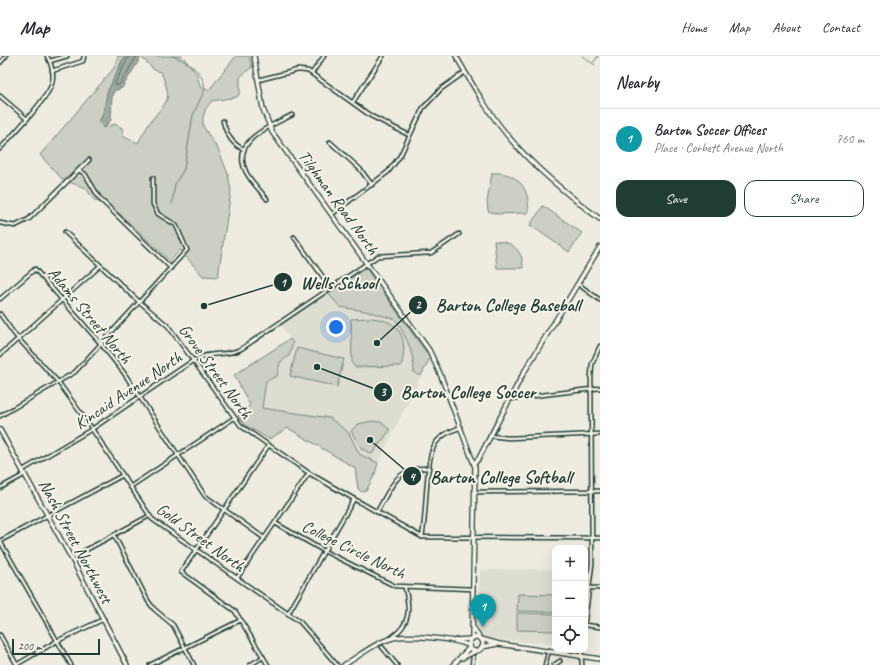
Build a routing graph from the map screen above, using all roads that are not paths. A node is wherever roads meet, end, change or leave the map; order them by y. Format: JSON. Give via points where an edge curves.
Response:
{"nodes":[{"id":1,"x":6,"y":56,"type":"edge"},
{"id":2,"x":47,"y":56,"type":"edge"},
{"id":3,"x":67,"y":56,"type":"edge"},
{"id":4,"x":84,"y":56,"type":"edge"},
{"id":5,"x":254,"y":56,"type":"edge"},
{"id":6,"x":324,"y":56,"type":"edge"},
{"id":7,"x":383,"y":56,"type":"edge"},
{"id":8,"x":456,"y":56,"type":"edge"},
{"id":9,"x":50,"y":61,"type":"junction"},
{"id":10,"x":0,"y":63,"type":"edge"},
{"id":11,"x":52,"y":71,"type":"junction"},
{"id":12,"x":465,"y":72,"type":"junction"},
{"id":13,"x":312,"y":74,"type":"junction"},
{"id":14,"x":257,"y":80,"type":"junction"},
{"id":15,"x":0,"y":96,"type":"edge"},
{"id":16,"x":353,"y":102,"type":"junction"},
{"id":17,"x":292,"y":115,"type":"dead end"},
{"id":18,"x":27,"y":119,"type":"junction"},
{"id":19,"x":223,"y":121,"type":"dead end"},
{"id":20,"x":269,"y":127,"type":"junction"},
{"id":21,"x":409,"y":135,"type":"junction"},
{"id":22,"x":330,"y":142,"type":"dead end"},
{"id":23,"x":0,"y":149,"type":"edge"},
{"id":24,"x":244,"y":149,"type":"junction"},
{"id":25,"x":89,"y":160,"type":"dead end"},
{"id":26,"x":79,"y":170,"type":"junction"},
{"id":27,"x":153,"y":178,"type":"dead end"},
{"id":28,"x":372,"y":184,"type":"junction"},
{"id":29,"x":267,"y":199,"type":"dead end"},
{"id":30,"x":332,"y":214,"type":"junction"},
{"id":31,"x":600,"y":219,"type":"edge"},
{"id":32,"x":0,"y":223,"type":"edge"},
{"id":33,"x":65,"y":232,"type":"dead end"},
{"id":34,"x":459,"y":234,"type":"dead end"},
{"id":35,"x":294,"y":237,"type":"dead end"},
{"id":36,"x":600,"y":247,"type":"edge"},
{"id":37,"x":368,"y":263,"type":"junction"},
{"id":38,"x":100,"y":266,"type":"junction"},
{"id":39,"x":171,"y":268,"type":"junction"},
{"id":40,"x":578,"y":284,"type":"junction"},
{"id":41,"x":331,"y":288,"type":"junction"},
{"id":42,"x":0,"y":299,"type":"edge"},
{"id":43,"x":62,"y":300,"type":"junction"},
{"id":44,"x":600,"y":300,"type":"edge"},
{"id":45,"x":139,"y":302,"type":"junction"},
{"id":46,"x":0,"y":314,"type":"edge"},
{"id":47,"x":18,"y":339,"type":"junction"},
{"id":48,"x":101,"y":344,"type":"junction"},
{"id":49,"x":600,"y":346,"type":"edge"},
{"id":50,"x":0,"y":355,"type":"edge"},
{"id":51,"x":194,"y":360,"type":"junction"},
{"id":52,"x":58,"y":383,"type":"junction"},
{"id":53,"x":600,"y":388,"type":"edge"},
{"id":54,"x":591,"y":389,"type":"junction"},
{"id":55,"x":140,"y":397,"type":"junction"},
{"id":56,"x":509,"y":399,"type":"junction"},
{"id":57,"x":0,"y":416,"type":"edge"},
{"id":58,"x":234,"y":418,"type":"junction"},
{"id":59,"x":461,"y":427,"type":"junction"},
{"id":60,"x":92,"y":429,"type":"junction"},
{"id":61,"x":0,"y":430,"type":"edge"},
{"id":62,"x":591,"y":434,"type":"junction"},
{"id":63,"x":600,"y":434,"type":"edge"},
{"id":64,"x":489,"y":436,"type":"junction"},
{"id":65,"x":268,"y":446,"type":"junction"},
{"id":66,"x":177,"y":455,"type":"junction"},
{"id":67,"x":474,"y":464,"type":"junction"},
{"id":68,"x":430,"y":468,"type":"junction"},
{"id":69,"x":23,"y":470,"type":"junction"},
{"id":70,"x":309,"y":473,"type":"junction"},
{"id":71,"x":123,"y":475,"type":"junction"},
{"id":72,"x":130,"y":486,"type":"junction"},
{"id":73,"x":0,"y":488,"type":"edge"},
{"id":74,"x":592,"y":491,"type":"junction"},
{"id":75,"x":600,"y":491,"type":"edge"},
{"id":76,"x":476,"y":492,"type":"junction"},
{"id":77,"x":354,"y":499,"type":"junction"},
{"id":78,"x":224,"y":510,"type":"junction"},
{"id":79,"x":376,"y":512,"type":"junction"},
{"id":80,"x":48,"y":516,"type":"junction"},
{"id":81,"x":149,"y":516,"type":"junction"},
{"id":82,"x":275,"y":523,"type":"junction"},
{"id":83,"x":114,"y":535,"type":"junction"},
{"id":84,"x":422,"y":537,"type":"junction"},
{"id":85,"x":264,"y":538,"type":"junction"},
{"id":86,"x":474,"y":538,"type":"junction"},
{"id":87,"x":592,"y":538,"type":"junction"},
{"id":88,"x":600,"y":538,"type":"edge"},
{"id":89,"x":0,"y":541,"type":"edge"},
{"id":90,"x":196,"y":550,"type":"junction"},
{"id":91,"x":324,"y":551,"type":"junction"},
{"id":92,"x":71,"y":558,"type":"junction"},
{"id":93,"x":237,"y":578,"type":"junction"},
{"id":94,"x":405,"y":588,"type":"junction"},
{"id":95,"x":589,"y":588,"type":"junction"},
{"id":96,"x":600,"y":588,"type":"edge"},
{"id":97,"x":474,"y":589,"type":"junction"},
{"id":98,"x":288,"y":614,"type":"junction"},
{"id":99,"x":585,"y":617,"type":"edge"},
{"id":100,"x":104,"y":619,"type":"junction"},
{"id":101,"x":241,"y":620,"type":"junction"},
{"id":102,"x":588,"y":625,"type":"edge"},
{"id":103,"x":474,"y":627,"type":"junction"},
{"id":104,"x":600,"y":627,"type":"edge"},
{"id":105,"x":401,"y":632,"type":"junction"},
{"id":106,"x":0,"y":635,"type":"edge"},
{"id":107,"x":407,"y":637,"type":"junction"},
{"id":108,"x":392,"y":638,"type":"junction"},
{"id":109,"x":480,"y":638,"type":"junction"},
{"id":110,"x":472,"y":639,"type":"junction"},
{"id":111,"x":455,"y":640,"type":"junction"},
{"id":112,"x":57,"y":641,"type":"junction"},
{"id":113,"x":499,"y":644,"type":"junction"},
{"id":114,"x":470,"y":646,"type":"junction"},
{"id":115,"x":185,"y":647,"type":"junction"},
{"id":116,"x":382,"y":647,"type":"dead end"},
{"id":117,"x":482,"y":647,"type":"junction"},
{"id":118,"x":549,"y":650,"type":"junction"},
{"id":119,"x":477,"y":651,"type":"junction"},
{"id":120,"x":581,"y":655,"type":"junction"},
{"id":121,"x":263,"y":657,"type":"junction"},
{"id":122,"x":473,"y":657,"type":"dead end"},
{"id":123,"x":460,"y":659,"type":"junction"},
{"id":124,"x":600,"y":659,"type":"edge"},
{"id":125,"x":560,"y":661,"type":"dead end"},
{"id":126,"x":16,"y":665,"type":"edge"},
{"id":127,"x":70,"y":665,"type":"edge"},
{"id":128,"x":127,"y":665,"type":"edge"},
{"id":129,"x":150,"y":665,"type":"edge"},
{"id":130,"x":194,"y":665,"type":"edge"},
{"id":131,"x":250,"y":665,"type":"edge"},
{"id":132,"x":268,"y":665,"type":"edge"},
{"id":133,"x":337,"y":665,"type":"edge"},
{"id":134,"x":344,"y":665,"type":"edge"},
{"id":135,"x":397,"y":665,"type":"edge"},
{"id":136,"x":453,"y":665,"type":"edge"},
{"id":137,"x":472,"y":665,"type":"edge"},
{"id":138,"x":545,"y":665,"type":"edge"},
{"id":139,"x":554,"y":665,"type":"edge"},
{"id":140,"x":582,"y":665,"type":"edge"}],
"edges":[{"from":1,"to":10,"type":"street"},
{"from":2,"to":9,"type":"street"},
{"from":3,"to":9,"type":"street"},
{"from":4,"to":11,"type":"street","via":[[82,61]]},
{"from":5,"to":14,"type":"street","name":"Tilghman Road North"},
{"from":6,"to":13,"type":"street"},
{"from":7,"to":16,"type":"street"},
{"from":8,"to":12,"type":"street"},
{"from":9,"to":11,"type":"street"},
{"from":11,"to":18,"type":"street","via":[[51,87]]},
{"from":12,"to":21,"type":"street","via":[[435,94],[423,108]]},
{"from":12,"to":31,"type":"street","via":[[493,116],[527,157],[559,188]]},
{"from":13,"to":14,"type":"street","via":[[306,70],[298,70]]},
{"from":13,"to":16,"type":"street"},
{"from":14,"to":20,"type":"street","name":"Tilghman Road North"},
{"from":15,"to":18,"type":"street"},
{"from":16,"to":21,"type":"street","via":[[374,118]]},
{"from":17,"to":20,"type":"street"},
{"from":18,"to":23,"type":"street"},
{"from":19,"to":24,"type":"street","via":[[230,138]]},
{"from":20,"to":24,"type":"street","via":[[252,137]]},
{"from":20,"to":30,"type":"street","name":"Tilghman Road North"},
{"from":21,"to":28,"type":"street","via":[[394,164]]},
{"from":22,"to":28,"type":"street","via":[[355,164]]},
{"from":24,"to":29,"type":"street","via":[[246,172]]},
{"from":25,"to":26,"type":"street"},
{"from":26,"to":32,"type":"street","via":[[24,223],[10,226]]},
{"from":26,"to":39,"type":"street","via":[[86,174],[100,199]]},
{"from":27,"to":39,"type":"street","via":[[153,204],[158,214],[176,225],[187,250]]},
{"from":28,"to":30,"type":"street"},
{"from":30,"to":37,"type":"street","name":"Tilghman Road North"},
{"from":33,"to":38,"type":"street","name":"Grove Street North"},
{"from":34,"to":37,"type":"street","name":"Kincaid Avenue North","via":[[431,253],[381,255]]},
{"from":35,"to":41,"type":"street"},
{"from":36,"to":40,"type":"street"},
{"from":37,"to":41,"type":"street","name":"Kincaid Avenue North"},
{"from":37,"to":59,"type":"street","name":"Tilghman Road North","via":[[432,355]]},
{"from":38,"to":43,"type":"street"},
{"from":38,"to":45,"type":"street","name":"Grove Street North"},
{"from":39,"to":45,"type":"street"},
{"from":40,"to":44,"type":"street"},
{"from":40,"to":56,"type":"street"},
{"from":41,"to":51,"type":"street","name":"Kincaid Avenue North","via":[[237,351],[205,355]]},
{"from":42,"to":43,"type":"street","name":"Adams Street North","via":[[36,269]]},
{"from":43,"to":47,"type":"street"},
{"from":43,"to":48,"type":"street","name":"Adams Street North"},
{"from":45,"to":48,"type":"street"},
{"from":45,"to":51,"type":"street","name":"Grove Street North","via":[[168,326]]},
{"from":46,"to":47,"type":"street","name":"Gold Street North"},
{"from":47,"to":50,"type":"street"},
{"from":47,"to":52,"type":"street","name":"Gold Street North"},
{"from":48,"to":52,"type":"street","via":[[76,372]]},
{"from":48,"to":55,"type":"street","name":"Adams Street North"},
{"from":49,"to":54,"type":"street","via":[[592,364]]},
{"from":51,"to":55,"type":"street","name":"Kincaid Avenue North"},
{"from":51,"to":58,"type":"street","name":"Grove Street North"},
{"from":52,"to":57,"type":"street"},
{"from":52,"to":60,"type":"street","name":"Gold Street North"},
{"from":53,"to":54,"type":"street"},
{"from":54,"to":56,"type":"street"},
{"from":54,"to":62,"type":"street"},
{"from":55,"to":60,"type":"street","name":"Kincaid Avenue North"},
{"from":55,"to":66,"type":"street","name":"Adams Street North"},
{"from":56,"to":64,"type":"street"},
{"from":58,"to":65,"type":"street","name":"Grove Street North","via":[[244,429]]},
{"from":58,"to":66,"type":"street"},
{"from":59,"to":67,"type":"street","name":"Tilghman Road North"},
{"from":59,"to":68,"type":"street","via":[[446,434],[435,444]]},
{"from":60,"to":69,"type":"street","name":"Kincaid Avenue North"},
{"from":60,"to":71,"type":"street","name":"Gold Street North"},
{"from":61,"to":69,"type":"street","name":"Nash Street Northwest"},
{"from":62,"to":63,"type":"street"},
{"from":62,"to":64,"type":"street","via":[[509,438]]},
{"from":62,"to":74,"type":"street"},
{"from":64,"to":67,"type":"street"},
{"from":65,"to":70,"type":"street","name":"Grove Street North"},
{"from":65,"to":78,"type":"street"},
{"from":66,"to":72,"type":"street"},
{"from":66,"to":78,"type":"street","name":"Adams Street North","via":[[205,496]]},
{"from":67,"to":76,"type":"street","name":"Tilghman Road North"},
{"from":68,"to":79,"type":"street","via":[[413,468],[401,475]]},
{"from":68,"to":84,"type":"street"},
{"from":69,"to":73,"type":"street","name":"Kincaid Avenue North","via":[[22,476]]},
{"from":69,"to":80,"type":"street","name":"Nash Street Northwest"},
{"from":70,"to":77,"type":"street","name":"Grove Street North"},
{"from":70,"to":82,"type":"street"},
{"from":71,"to":72,"type":"street","name":"Gold Street North"},
{"from":71,"to":80,"type":"street"},
{"from":72,"to":81,"type":"street","name":"Gold Street North"},
{"from":74,"to":75,"type":"street"},
{"from":74,"to":76,"type":"street"},
{"from":74,"to":87,"type":"street"},
{"from":76,"to":86,"type":"street","name":"Tilghman Road North"},
{"from":77,"to":79,"type":"street","name":"Grove Street North"},
{"from":77,"to":91,"type":"street"},
{"from":78,"to":85,"type":"street","name":"Adams Street North"},
{"from":78,"to":90,"type":"street"},
{"from":79,"to":84,"type":"street","name":"Grove Street North"},
{"from":80,"to":89,"type":"street"},
{"from":80,"to":92,"type":"street","name":"Nash Street Northwest"},
{"from":81,"to":83,"type":"street"},
{"from":81,"to":90,"type":"street","name":"Gold Street North"},
{"from":82,"to":85,"type":"street"},
{"from":82,"to":91,"type":"street","name":"College Circle North"},
{"from":83,"to":92,"type":"street"},
{"from":83,"to":115,"type":"street","via":[[148,601],[173,625]]},
{"from":84,"to":86,"type":"street","name":"Grove Street North"},
{"from":85,"to":93,"type":"street"},
{"from":86,"to":87,"type":"street","name":"Grove Street North"},
{"from":86,"to":97,"type":"street","name":"Tilghman Road North"},
{"from":87,"to":88,"type":"street","name":"Grove Street North"},
{"from":87,"to":95,"type":"street"},
{"from":89,"to":112,"type":"street"},
{"from":90,"to":93,"type":"street","name":"Gold Street North"},
{"from":90,"to":101,"type":"street","via":[[181,572],[229,606]]},
{"from":91,"to":94,"type":"street","name":"College Circle North"},
{"from":91,"to":98,"type":"street"},
{"from":92,"to":100,"type":"street","name":"Nash Street Northwest"},
{"from":93,"to":98,"type":"street","name":"Gold Street North"},
{"from":94,"to":97,"type":"street","name":"College Circle North"},
{"from":94,"to":105,"type":"street","via":[[408,612]]},
{"from":95,"to":96,"type":"street"},
{"from":95,"to":99,"type":"street"},
{"from":97,"to":103,"type":"street","name":"Tilghman Road North"},
{"from":98,"to":133,"type":"street","name":"Gold Street North","via":[[306,628]]},
{"from":100,"to":112,"type":"street"},
{"from":100,"to":128,"type":"street","name":"Nash Street Northwest"},
{"from":101,"to":115,"type":"street"},
{"from":101,"to":121,"type":"street"},
{"from":102,"to":104,"type":"street"},
{"from":103,"to":109,"type":"street"},
{"from":103,"to":110,"type":"street","name":"Tilghman Road North"},
{"from":105,"to":107,"type":"street"},
{"from":105,"to":108,"type":"street"},
{"from":106,"to":126,"type":"street"},
{"from":107,"to":108,"type":"street"},
{"from":107,"to":111,"type":"street"},
{"from":108,"to":134,"type":"street"},
{"from":109,"to":110,"type":"street"},
{"from":109,"to":113,"type":"street"},
{"from":109,"to":117,"type":"street"},
{"from":110,"to":111,"type":"street"},
{"from":110,"to":114,"type":"street"},
{"from":111,"to":114,"type":"street"},
{"from":112,"to":126,"type":"street"},
{"from":112,"to":127,"type":"street"},
{"from":113,"to":117,"type":"street"},
{"from":113,"to":118,"type":"street"},
{"from":114,"to":119,"type":"street"},
{"from":114,"to":123,"type":"street"},
{"from":115,"to":129,"type":"street"},
{"from":115,"to":130,"type":"street"},
{"from":116,"to":135,"type":"street"},
{"from":117,"to":119,"type":"street"},
{"from":118,"to":120,"type":"street"},
{"from":118,"to":138,"type":"street"},
{"from":119,"to":123,"type":"street"},
{"from":120,"to":124,"type":"street"},
{"from":120,"to":140,"type":"street"},
{"from":121,"to":131,"type":"street"},
{"from":121,"to":132,"type":"street"},
{"from":122,"to":137,"type":"street"},
{"from":123,"to":136,"type":"street"},
{"from":125,"to":139,"type":"street"}]}
